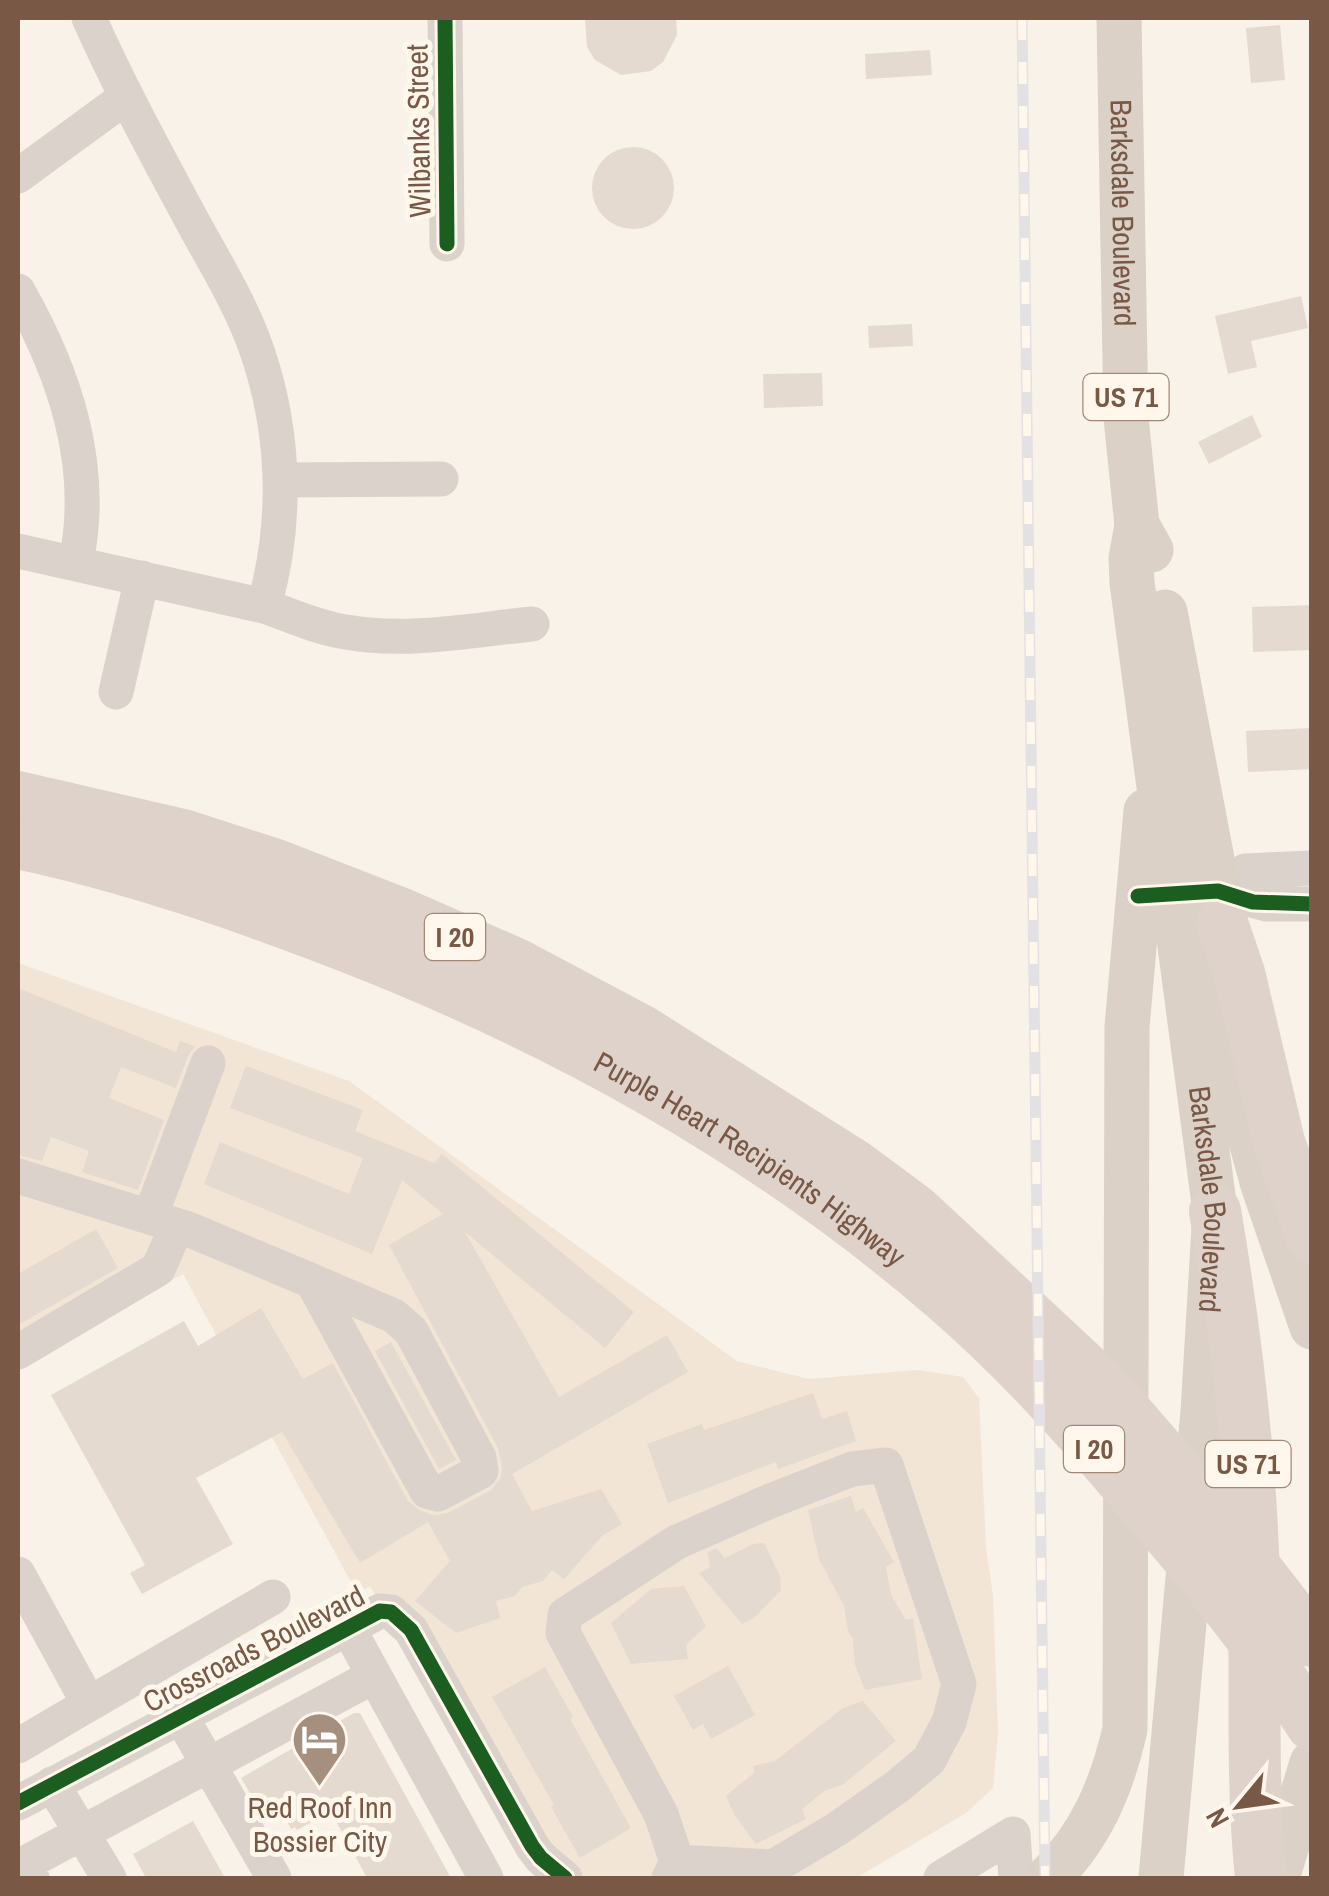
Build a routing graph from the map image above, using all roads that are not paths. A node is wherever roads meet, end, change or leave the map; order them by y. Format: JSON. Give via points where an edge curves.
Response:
{"nodes":[{"id":1,"x":90,"y":18,"type":"edge"},
{"id":2,"x":445,"y":18,"type":"edge"},
{"id":3,"x":1119,"y":18,"type":"edge"},
{"id":4,"x":126,"y":97,"type":"junction"},
{"id":5,"x":18,"y":176,"type":"edge"},
{"id":6,"x":447,"y":244,"type":"dead end"},
{"id":7,"x":18,"y":291,"type":"edge"},
{"id":8,"x":441,"y":478,"type":"dead end"},
{"id":9,"x":280,"y":480,"type":"junction"},
{"id":10,"x":1137,"y":526,"type":"junction"},
{"id":11,"x":18,"y":550,"type":"edge"},
{"id":12,"x":76,"y":562,"type":"junction"},
{"id":13,"x":142,"y":578,"type":"junction"},
{"id":14,"x":264,"y":606,"type":"junction"},
{"id":15,"x":532,"y":624,"type":"dead end"},
{"id":16,"x":116,"y":692,"type":"dead end"},
{"id":17,"x":18,"y":796,"type":"edge"},
{"id":18,"x":18,"y":843,"type":"edge"},
{"id":19,"x":18,"y":864,"type":"edge"},
{"id":20,"x":1312,"y":868,"type":"edge"},
{"id":21,"x":136,"y":873,"type":"junction"},
{"id":22,"x":1188,"y":901,"type":"junction"},
{"id":23,"x":1312,"y":904,"type":"edge"},
{"id":24,"x":208,"y":1063,"type":"dead end"},
{"id":25,"x":18,"y":1176,"type":"edge"},
{"id":26,"x":845,"y":1187,"type":"junction"},
{"id":27,"x":1216,"y":1211,"type":"junction"},
{"id":28,"x":164,"y":1222,"type":"junction"},
{"id":29,"x":1312,"y":1238,"type":"edge"},
{"id":30,"x":312,"y":1282,"type":"junction"},
{"id":31,"x":1312,"y":1327,"type":"edge"},
{"id":32,"x":18,"y":1352,"type":"edge"},
{"id":33,"x":18,"y":1574,"type":"edge"},
{"id":34,"x":272,"y":1597,"type":"dead end"},
{"id":35,"x":347,"y":1626,"type":"junction"},
{"id":36,"x":1312,"y":1642,"type":"edge"},
{"id":37,"x":374,"y":1676,"type":"junction"},
{"id":38,"x":90,"y":1704,"type":"junction"},
{"id":39,"x":180,"y":1716,"type":"junction"},
{"id":40,"x":1312,"y":1725,"type":"edge"},
{"id":41,"x":18,"y":1746,"type":"edge"},
{"id":42,"x":1312,"y":1763,"type":"edge"},
{"id":43,"x":208,"y":1765,"type":"junction"},
{"id":44,"x":52,"y":1784,"type":"junction"},
{"id":45,"x":18,"y":1803,"type":"edge"},
{"id":46,"x":82,"y":1830,"type":"junction"},
{"id":47,"x":673,"y":1870,"type":"edge"},
{"id":48,"x":32,"y":1878,"type":"edge"},
{"id":49,"x":109,"y":1878,"type":"edge"},
{"id":50,"x":274,"y":1878,"type":"edge"},
{"id":51,"x":486,"y":1878,"type":"edge"},
{"id":52,"x":565,"y":1878,"type":"edge"},
{"id":53,"x":941,"y":1878,"type":"edge"},
{"id":54,"x":1016,"y":1878,"type":"edge"},
{"id":55,"x":1048,"y":1878,"type":"edge"},
{"id":56,"x":1161,"y":1878,"type":"edge"},
{"id":57,"x":1261,"y":1878,"type":"edge"},
{"id":58,"x":1277,"y":1878,"type":"edge"}],
"edges":[{"from":1,"to":4,"type":"street"},
{"from":2,"to":6,"type":"street","name":"Wilbanks Street"},
{"from":3,"to":10,"type":"main road","name":"Barksdale Boulevard","number":"US 71","via":[[1126,418]]},
{"from":4,"to":5,"type":"street"},
{"from":4,"to":9,"type":"street","via":[[252,338],[268,387]]},
{"from":7,"to":12,"type":"street","via":[[67,395],[77,441],[83,502]]},
{"from":8,"to":9,"type":"street"},
{"from":9,"to":14,"type":"street","via":[[278,550]]},
{"from":10,"to":22,"type":"main road","name":"Barksdale Boulevard","number":"US 71","via":[[1159,578]]},
{"from":10,"to":22,"type":"main road","name":"Barksdale Boulevard","number":"US 71","via":[[1130,559],[1144,669],[1147,805]]},
{"from":11,"to":12,"type":"street"},
{"from":12,"to":13,"type":"street"},
{"from":13,"to":14,"type":"street"},
{"from":13,"to":16,"type":"street"},
{"from":14,"to":15,"type":"street","via":[[369,635]]},
{"from":17,"to":26,"type":"highway","name":"Purple Heart Recipients Highway","number":"I 20","via":[[276,865],[516,964],[642,1032]]},
{"from":18,"to":21,"type":"highway","name":"Purple Heart Recipients Highway","number":"I 20"},
{"from":19,"to":21,"type":"highway"},
{"from":20,"to":22,"type":"street","via":[[1245,871]]},
{"from":21,"to":26,"type":"highway","name":"Purple Heart Recipients Highway","number":"I 20","via":[[270,916],[480,1000],[714,1128]]},
{"from":22,"to":23,"type":"street"},
{"from":22,"to":27,"type":"main road","name":"Barksdale Boulevard","number":"US 71"},
{"from":22,"to":29,"type":"highway","number":"US 71","via":[[1239,973],[1279,1142]]},
{"from":22,"to":31,"type":"main road","name":"Barksdale Boulevard","via":[[1230,1039],[1262,1184]]},
{"from":22,"to":55,"type":"main road","via":[[1127,1027],[1125,1729],[1114,1779],[1094,1819]]},
{"from":24,"to":28,"type":"street"},
{"from":25,"to":28,"type":"street"},
{"from":26,"to":36,"type":"highway","name":"Purple Heart Recipients Highway","number":"I 20","via":[[916,1211],[1102,1383]]},
{"from":26,"to":40,"type":"highway","name":"Purple Heart Recipients Highway","number":"I 20","via":[[1036,1385],[1190,1560]]},
{"from":27,"to":56,"type":"main road","name":"Barksdale Boulevard"},
{"from":27,"to":57,"type":"highway","number":"US 71","via":[[1246,1424]]},
{"from":28,"to":30,"type":"street"},
{"from":28,"to":32,"type":"street","via":[[158,1270]]},
{"from":30,"to":30,"type":"street","via":[[394,1316],[411,1331],[481,1471],[438,1494],[427,1491]]},
{"from":33,"to":38,"type":"street"},
{"from":34,"to":38,"type":"street"},
{"from":35,"to":37,"type":"street"},
{"from":35,"to":39,"type":"street","name":"Crossroads Boulevard"},
{"from":35,"to":52,"type":"street","name":"Crossroads Boulevard","via":[[380,1610],[402,1619],[532,1846]]},
{"from":37,"to":43,"type":"street"},
{"from":37,"to":51,"type":"street"},
{"from":38,"to":41,"type":"street"},
{"from":39,"to":43,"type":"street"},
{"from":39,"to":44,"type":"street","name":"Crossroads Boulevard"},
{"from":42,"to":58,"type":"main road"},
{"from":43,"to":46,"type":"street"},
{"from":43,"to":50,"type":"street"},
{"from":44,"to":45,"type":"street","name":"Crossroads Boulevard"},
{"from":44,"to":46,"type":"street"},
{"from":46,"to":48,"type":"street","via":[[24,1864]]},
{"from":46,"to":49,"type":"street"},
{"from":47,"to":47,"type":"street","via":[[773,1866],[898,1786],[928,1760],[949,1722],[958,1684],[886,1466],[852,1470],[678,1542],[564,1615],[563,1633],[661,1814]]},
{"from":53,"to":54,"type":"street","via":[[1014,1834]]}]}
